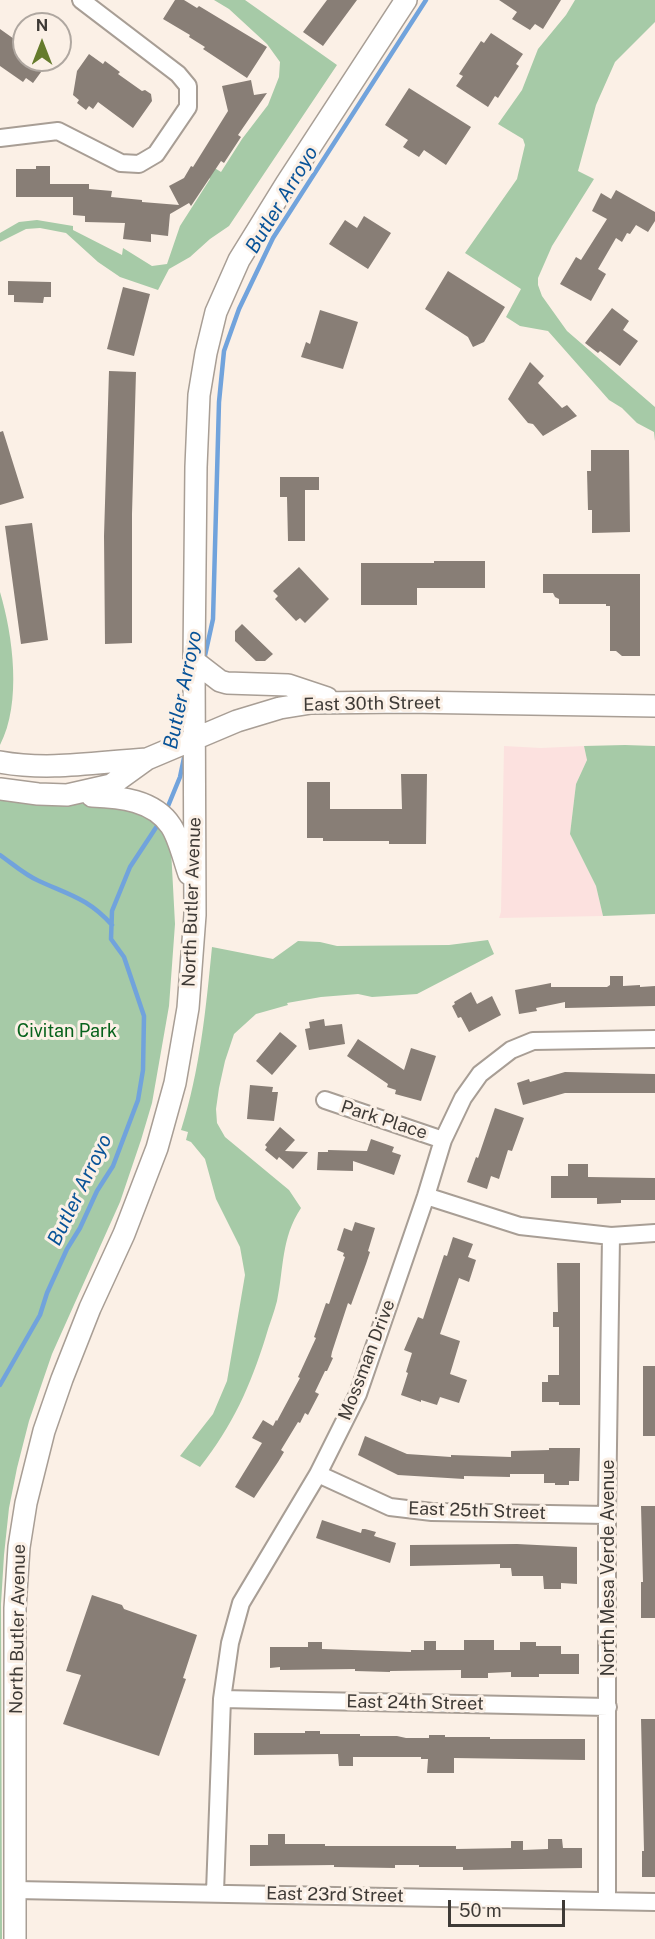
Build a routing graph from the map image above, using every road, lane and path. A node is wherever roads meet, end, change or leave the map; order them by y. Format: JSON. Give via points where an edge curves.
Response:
{"nodes":[{"id":1,"x":81,"y":0,"type":"edge"},
{"id":2,"x":406,"y":0,"type":"edge"},
{"id":3,"x":0,"y":138,"type":"edge"},
{"id":4,"x":194,"y":661,"type":"junction"},
{"id":5,"x":339,"y":701,"type":"junction"},
{"id":6,"x":655,"y":706,"type":"edge"},
{"id":7,"x":195,"y":739,"type":"junction"},
{"id":8,"x":147,"y":759,"type":"junction"},
{"id":9,"x":0,"y":762,"type":"edge"},
{"id":10,"x":0,"y":789,"type":"edge"},
{"id":11,"x":67,"y":795,"type":"junction"},
{"id":12,"x":194,"y":888,"type":"junction"},
{"id":13,"x":655,"y":1039,"type":"edge"},
{"id":14,"x":325,"y":1100,"type":"dead end"},
{"id":15,"x":443,"y":1140,"type":"junction"},
{"id":16,"x":426,"y":1196,"type":"junction"},
{"id":17,"x":655,"y":1233,"type":"edge"},
{"id":18,"x":611,"y":1236,"type":"junction"},
{"id":19,"x":318,"y":1474,"type":"junction"},
{"id":20,"x":607,"y":1515,"type":"junction"},
{"id":21,"x":222,"y":1699,"type":"junction"},
{"id":22,"x":608,"y":1707,"type":"junction"},
{"id":23,"x":15,"y":1890,"type":"junction"},
{"id":24,"x":214,"y":1892,"type":"junction"},
{"id":25,"x":607,"y":1900,"type":"junction"},
{"id":26,"x":655,"y":1902,"type":"edge"},
{"id":27,"x":15,"y":1939,"type":"edge"}],
"edges":[{"from":1,"to":3,"type":"street","via":[[178,74],[188,86],[189,107],[156,154],[140,164],[121,163],[58,131]]},
{"from":2,"to":4,"type":"main road","name":"North Butler Avenue","via":[[248,246],[216,312],[199,395]]},
{"from":4,"to":5,"type":"main road","via":[[227,683],[288,686]]},
{"from":4,"to":7,"type":"main road","name":"North Butler Avenue"},
{"from":5,"to":6,"type":"main road","name":"East 30th Street"},
{"from":5,"to":7,"type":"main road","name":"East 30th Street","via":[[272,710]]},
{"from":7,"to":8,"type":"main road","name":"East 30th Street"},
{"from":7,"to":12,"type":"main road","name":"North Butler Avenue"},
{"from":8,"to":9,"type":"main road","via":[[57,767]]},
{"from":8,"to":11,"type":"main road","name":"East 30th Street","via":[[111,785]]},
{"from":10,"to":11,"type":"main road","name":"East 30th Street"},
{"from":11,"to":12,"type":"main road","via":[[114,797],[135,801],[155,811],[172,826]]},
{"from":12,"to":23,"type":"main road","name":"North Butler Avenue","via":[[188,1008],[167,1115],[143,1189],[52,1405],[24,1514],[15,1608]]},
{"from":13,"to":15,"type":"street","name":"Mossman Drive","via":[[533,1041],[511,1050],[480,1074],[463,1098]]},
{"from":14,"to":15,"type":"street","name":"Park Place"},
{"from":15,"to":16,"type":"street","name":"Mossman Drive"},
{"from":16,"to":18,"type":"street","via":[[520,1226]]},
{"from":16,"to":19,"type":"street","name":"Mossman Drive","via":[[358,1394]]},
{"from":17,"to":18,"type":"street"},
{"from":18,"to":20,"type":"street","name":"North Mesa Verde Avenue"},
{"from":19,"to":20,"type":"street","name":"East 25th Street","via":[[390,1507],[432,1512]]},
{"from":19,"to":21,"type":"street","name":"Mossman Drive","via":[[241,1604],[230,1643]]},
{"from":20,"to":22,"type":"street","name":"North Mesa Verde Avenue"},
{"from":21,"to":22,"type":"street","name":"East 24th Street"},
{"from":21,"to":24,"type":"street","name":"Mossman Drive"},
{"from":22,"to":25,"type":"street","name":"North Mesa Verde Avenue"},
{"from":23,"to":24,"type":"street","name":"East 23rd Street"},
{"from":23,"to":27,"type":"main road","name":"North Butler Avenue"},
{"from":24,"to":25,"type":"street","name":"East 23rd Street"},
{"from":25,"to":26,"type":"street","name":"East 23rd Street"}]}
